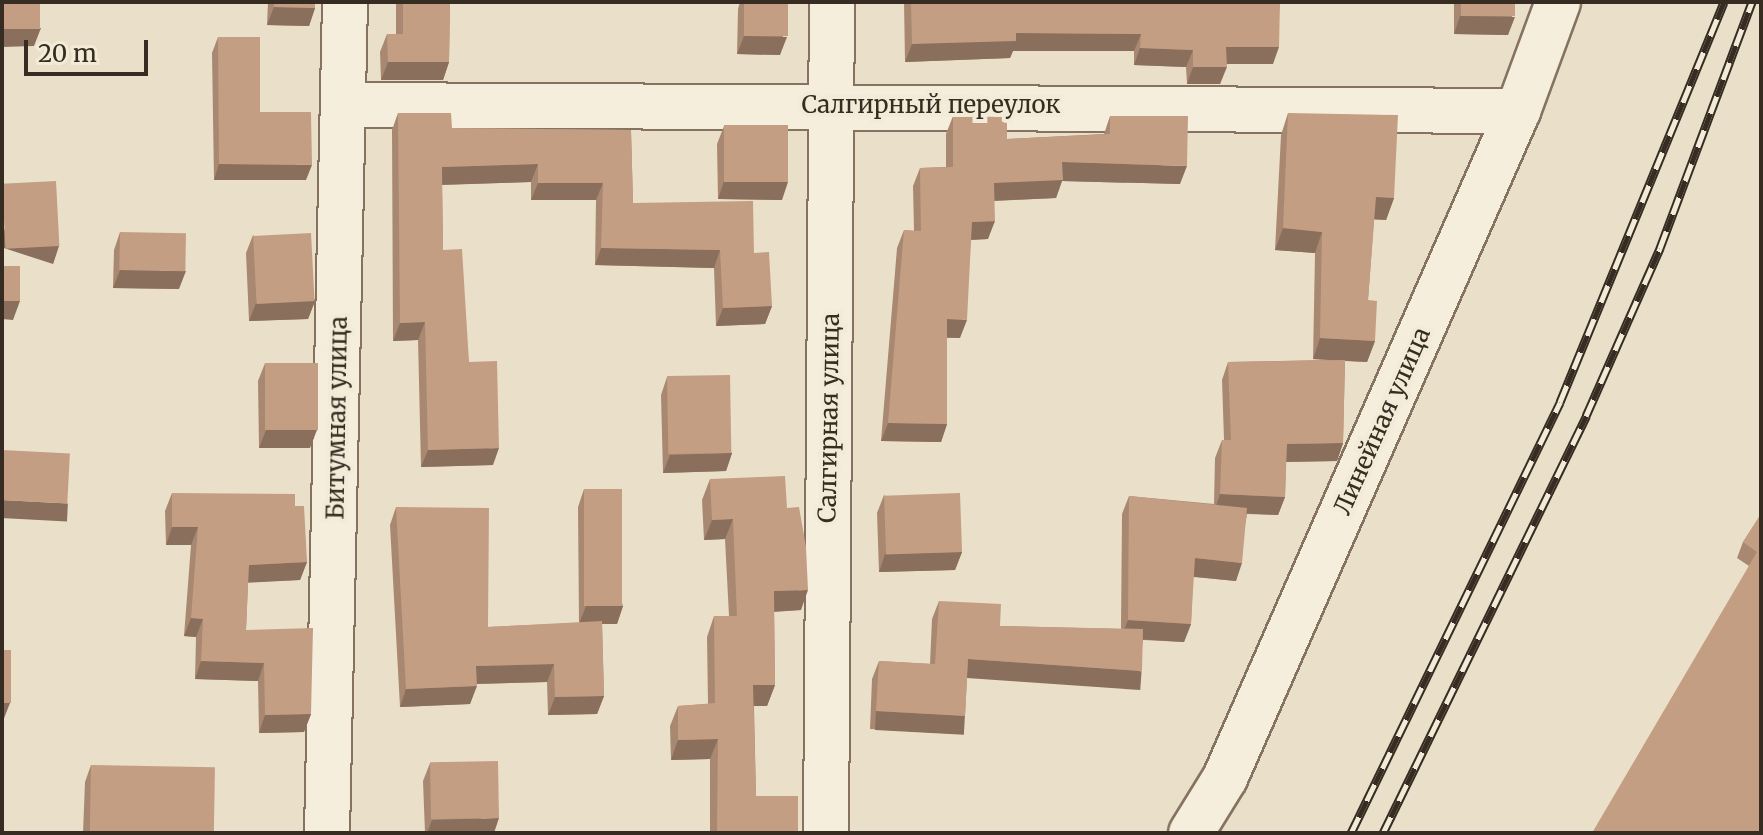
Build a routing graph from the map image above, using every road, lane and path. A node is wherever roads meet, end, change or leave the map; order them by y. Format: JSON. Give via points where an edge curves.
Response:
{"nodes":[{"id":1,"x":345,"y":2,"type":"edge"},
{"id":2,"x":832,"y":2,"type":"edge"},
{"id":3,"x":1558,"y":2,"type":"edge"},
{"id":4,"x":832,"y":103,"type":"junction"},
{"id":5,"x":345,"y":105,"type":"junction"},
{"id":6,"x":1518,"y":111,"type":"junction"},
{"id":7,"x":327,"y":833,"type":"edge"},
{"id":8,"x":826,"y":833,"type":"edge"},
{"id":9,"x":1191,"y":833,"type":"edge"}],
"edges":[{"from":1,"to":5,"type":"street","name":"Битумная улица"},
{"from":2,"to":4,"type":"street","name":"Салгирная улица"},
{"from":3,"to":6,"type":"street","name":"Линейная улица"},
{"from":4,"to":5,"type":"street","name":"Салгирный переулок"},
{"from":4,"to":6,"type":"street","name":"Салгирный переулок"},
{"from":4,"to":8,"type":"street","name":"Салгирная улица"},
{"from":5,"to":7,"type":"street","name":"Битумная улица"},
{"from":6,"to":9,"type":"street","name":"Линейная улица","via":[[1225,778]]}]}
